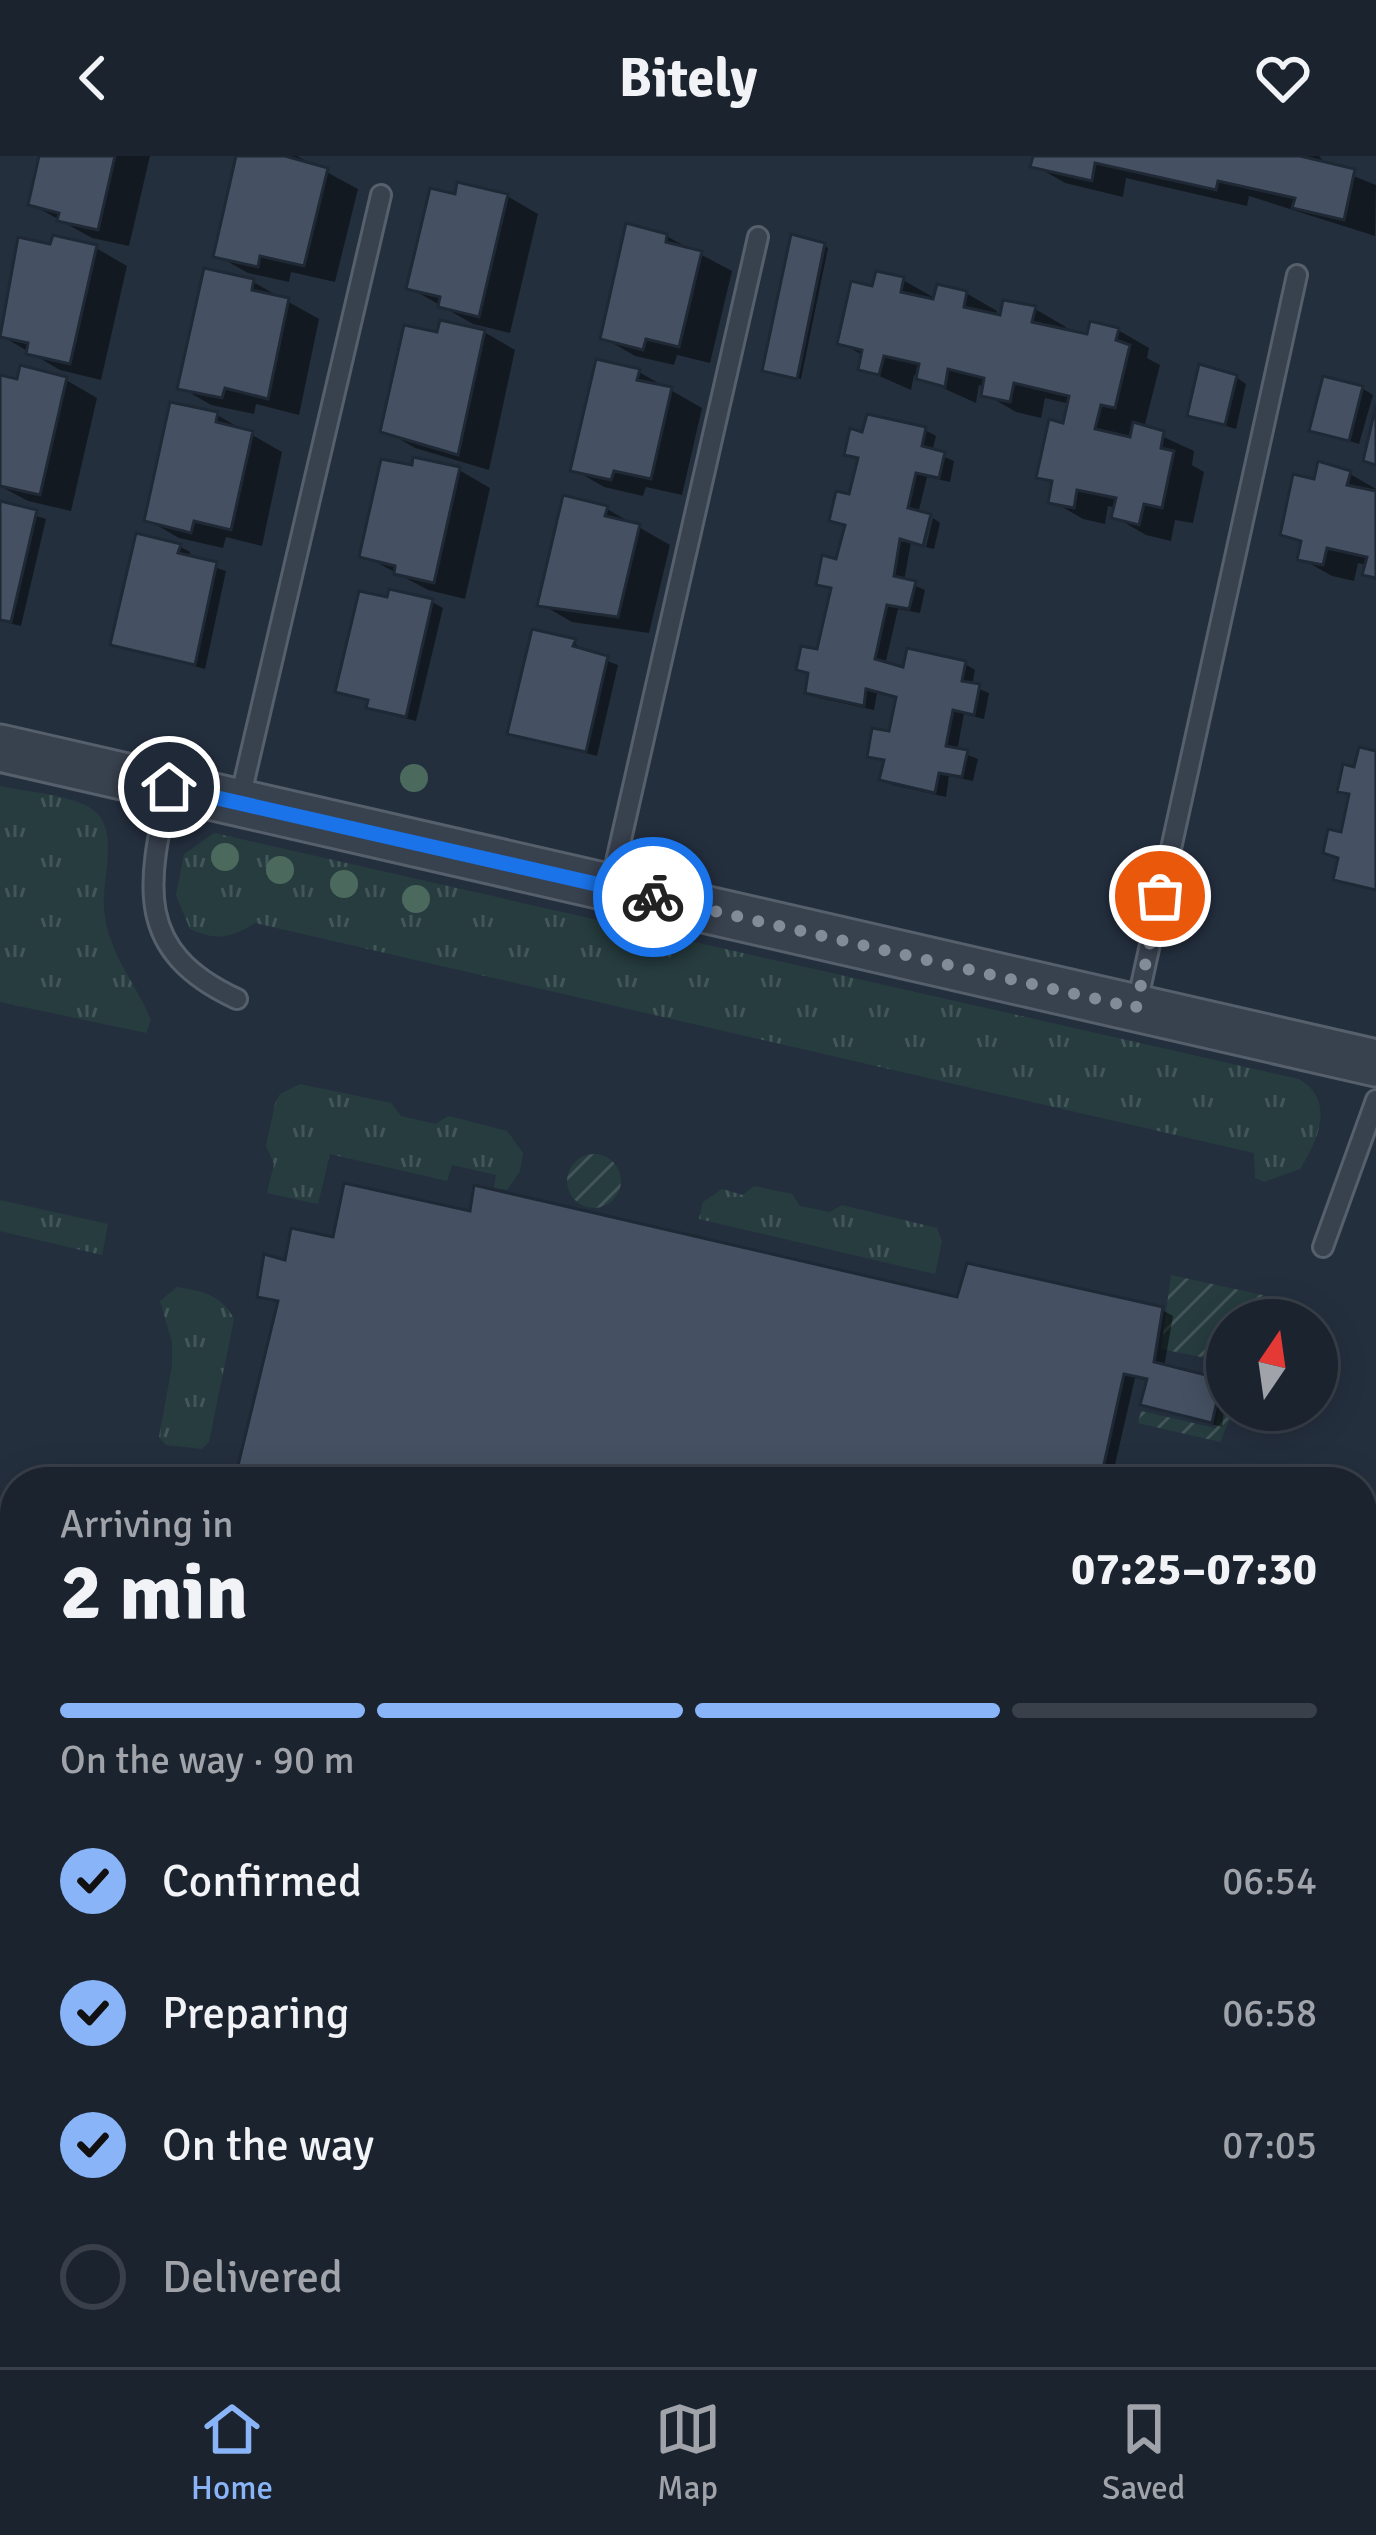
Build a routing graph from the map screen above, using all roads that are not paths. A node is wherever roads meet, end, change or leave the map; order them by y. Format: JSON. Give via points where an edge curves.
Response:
{"nodes":[{"id":1,"x":381,"y":195,"type":"dead end"},
{"id":2,"x":758,"y":237,"type":"dead end"},
{"id":3,"x":1297,"y":274,"type":"dead end"},
{"id":4,"x":0,"y":748,"type":"edge"},
{"id":5,"x":169,"y":787,"type":"junction"},
{"id":6,"x":239,"y":803,"type":"junction"},
{"id":7,"x":610,"y":887,"type":"junction"},
{"id":8,"x":237,"y":998,"type":"dead end"},
{"id":9,"x":1136,"y":1008,"type":"junction"},
{"id":10,"x":1376,"y":1063,"type":"edge"},
{"id":11,"x":1376,"y":1100,"type":"edge"},
{"id":12,"x":1323,"y":1247,"type":"dead end"}],
"edges":[{"from":1,"to":6,"type":"lane"},
{"from":2,"to":7,"type":"lane"},
{"from":3,"to":9,"type":"lane"},
{"from":4,"to":5,"type":"street"},
{"from":5,"to":6,"type":"street"},
{"from":5,"to":8,"type":"lane","via":[[154,856],[156,920],[180,964]]},
{"from":6,"to":7,"type":"street"},
{"from":7,"to":9,"type":"street"},
{"from":9,"to":10,"type":"street"},
{"from":11,"to":12,"type":"lane"}]}
